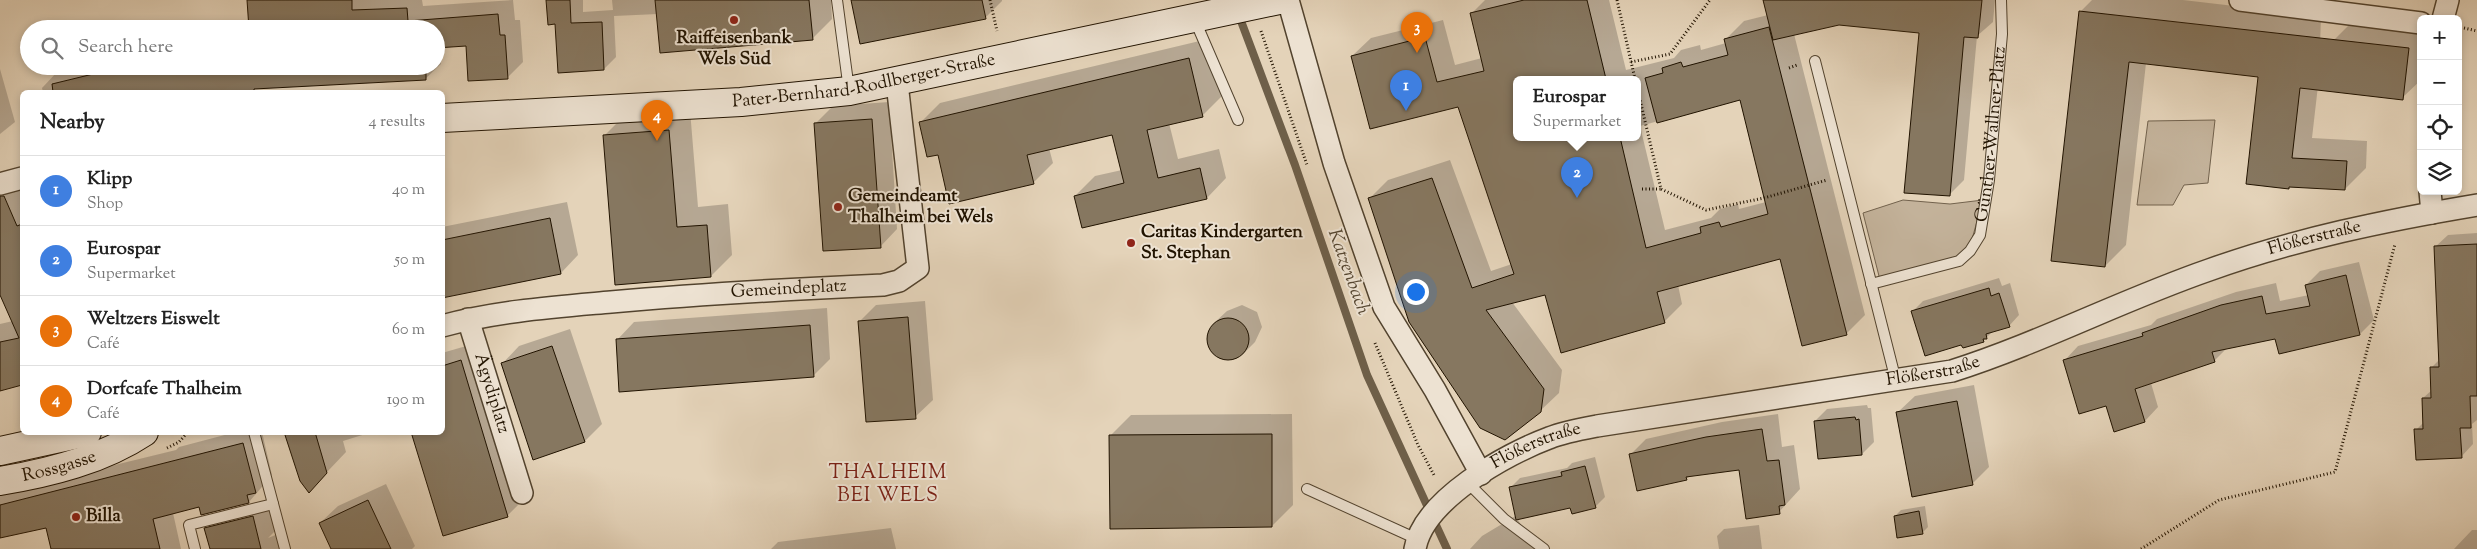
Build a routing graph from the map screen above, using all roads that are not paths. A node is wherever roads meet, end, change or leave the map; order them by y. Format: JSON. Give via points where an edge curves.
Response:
{"nodes":[{"id":1,"x":837,"y":0,"type":"edge"},
{"id":2,"x":1279,"y":0,"type":"edge"},
{"id":3,"x":1288,"y":0,"type":"edge"},
{"id":4,"x":2001,"y":0,"type":"edge"},
{"id":5,"x":2240,"y":0,"type":"edge"},
{"id":6,"x":2448,"y":0,"type":"edge"},
{"id":7,"x":1192,"y":9,"type":"edge"},
{"id":8,"x":2444,"y":15,"type":"edge"},
{"id":9,"x":2417,"y":22,"type":"edge"},
{"id":10,"x":1815,"y":61,"type":"dead end"},
{"id":11,"x":897,"y":83,"type":"junction"},
{"id":12,"x":849,"y":91,"type":"junction"},
{"id":13,"x":445,"y":118,"type":"edge"},
{"id":14,"x":1238,"y":120,"type":"dead end"},
{"id":15,"x":20,"y":179,"type":"edge"},
{"id":16,"x":0,"y":184,"type":"edge"},
{"id":17,"x":2430,"y":195,"type":"edge"},
{"id":18,"x":2477,"y":205,"type":"edge"},
{"id":19,"x":2432,"y":213,"type":"junction"},
{"id":20,"x":1872,"y":284,"type":"junction"},
{"id":21,"x":468,"y":319,"type":"junction"},
{"id":22,"x":445,"y":325,"type":"edge"},
{"id":23,"x":1896,"y":381,"type":"junction"},
{"id":24,"x":73,"y":435,"type":"edge"},
{"id":25,"x":138,"y":435,"type":"edge"},
{"id":26,"x":255,"y":435,"type":"edge"},
{"id":27,"x":0,"y":451,"type":"edge"},
{"id":28,"x":1474,"y":478,"type":"junction"},
{"id":29,"x":0,"y":481,"type":"edge"},
{"id":30,"x":1307,"y":489,"type":"dead end"},
{"id":31,"x":522,"y":493,"type":"dead end"},
{"id":32,"x":273,"y":504,"type":"junction"},
{"id":33,"x":1416,"y":544,"type":"edge"},
{"id":34,"x":195,"y":549,"type":"edge"},
{"id":35,"x":285,"y":549,"type":"edge"},
{"id":36,"x":1544,"y":549,"type":"edge"}],
"edges":[{"from":1,"to":12,"type":"lane"},
{"from":2,"to":7,"type":"main road","name":"Pater-Bernhard-Rodlberger-Straße","via":[[1246,7]]},
{"from":3,"to":28,"type":"street","via":[[1334,163],[1384,307],[1435,390]]},
{"from":4,"to":20,"type":"lane","name":"Günther-Wallner-Platz","via":[[2002,34],[1989,180],[1980,235],[1959,261]]},
{"from":5,"to":9,"type":"street"},
{"from":6,"to":8,"type":"street"},
{"from":7,"to":11,"type":"main road","name":"Pater-Bernhard-Rodlberger-Straße"},
{"from":7,"to":14,"type":"lane"},
{"from":10,"to":20,"type":"lane"},
{"from":11,"to":12,"type":"main road","name":"Pater-Bernhard-Rodlberger-Straße"},
{"from":11,"to":21,"type":"street","name":"Gemeindeplatz","via":[[918,268],[899,282],[698,294]]},
{"from":12,"to":13,"type":"main road","name":"Pater-Bernhard-Rodlberger-Straße","via":[[741,102]]},
{"from":15,"to":16,"type":"street"},
{"from":17,"to":19,"type":"street"},
{"from":18,"to":19,"type":"street","name":"Flößerstraße"},
{"from":19,"to":23,"type":"street","name":"Flößerstraße","via":[[2280,247],[2145,294],[1992,358],[1952,371]]},
{"from":20,"to":23,"type":"lane"},
{"from":21,"to":22,"type":"street"},
{"from":21,"to":31,"type":"street","name":"Ägydiplatz"},
{"from":23,"to":28,"type":"street","name":"Flößerstraße","via":[[1588,428],[1549,438]]},
{"from":24,"to":27,"type":"main road","name":"Rossgasse"},
{"from":25,"to":29,"type":"main road","name":"Rossgasse","via":[[107,452],[49,471]]},
{"from":26,"to":32,"type":"lane"},
{"from":28,"to":33,"type":"street","name":"Flößerstraße","via":[[1434,513]]},
{"from":28,"to":36,"type":"lane","via":[[1504,519]]},
{"from":30,"to":33,"type":"lane"},
{"from":32,"to":34,"type":"lane","via":[[189,525]]},
{"from":32,"to":35,"type":"lane"}]}
